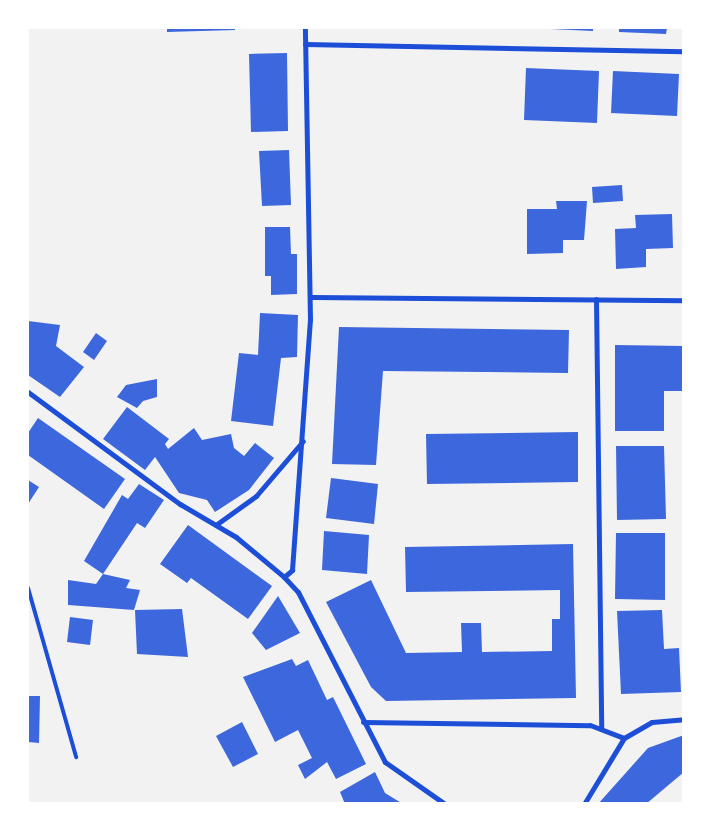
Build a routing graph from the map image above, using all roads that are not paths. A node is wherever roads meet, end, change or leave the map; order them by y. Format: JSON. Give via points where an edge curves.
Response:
{"nodes":[{"id":1,"x":304,"y":28,"type":"edge"},
{"id":2,"x":305,"y":44,"type":"junction"},
{"id":3,"x":684,"y":50,"type":"edge"},
{"id":4,"x":311,"y":297,"type":"junction"},
{"id":5,"x":596,"y":299,"type":"junction"},
{"id":6,"x":684,"y":300,"type":"edge"},
{"id":7,"x":28,"y":392,"type":"edge"},
{"id":8,"x":303,"y":440,"type":"junction"},
{"id":9,"x":217,"y":524,"type":"junction"},
{"id":10,"x":284,"y":577,"type":"junction"},
{"id":11,"x":28,"y":588,"type":"edge"},
{"id":12,"x":684,"y":719,"type":"edge"},
{"id":13,"x":363,"y":722,"type":"junction"},
{"id":14,"x":601,"y":729,"type":"junction"},
{"id":15,"x":624,"y":738,"type":"junction"},
{"id":16,"x":76,"y":757,"type":"dead end"},
{"id":17,"x":445,"y":804,"type":"edge"},
{"id":18,"x":584,"y":804,"type":"edge"}],
"edges":[{"from":1,"to":2,"type":"street"},
{"from":2,"to":3,"type":"street"},
{"from":2,"to":4,"type":"street"},
{"from":4,"to":5,"type":"street"},
{"from":4,"to":8,"type":"street"},
{"from":5,"to":6,"type":"street"},
{"from":5,"to":14,"type":"street"},
{"from":7,"to":9,"type":"street","via":[[180,504]]},
{"from":8,"to":9,"type":"street","via":[[256,496]]},
{"from":8,"to":10,"type":"street","via":[[292,570]]},
{"from":9,"to":10,"type":"street"},
{"from":10,"to":13,"type":"street","via":[[298,592]]},
{"from":11,"to":16,"type":"lane"},
{"from":12,"to":15,"type":"street","via":[[652,722]]},
{"from":13,"to":14,"type":"street","via":[[590,725]]},
{"from":13,"to":17,"type":"street","via":[[386,762]]},
{"from":14,"to":15,"type":"street"},
{"from":15,"to":18,"type":"street"}]}
